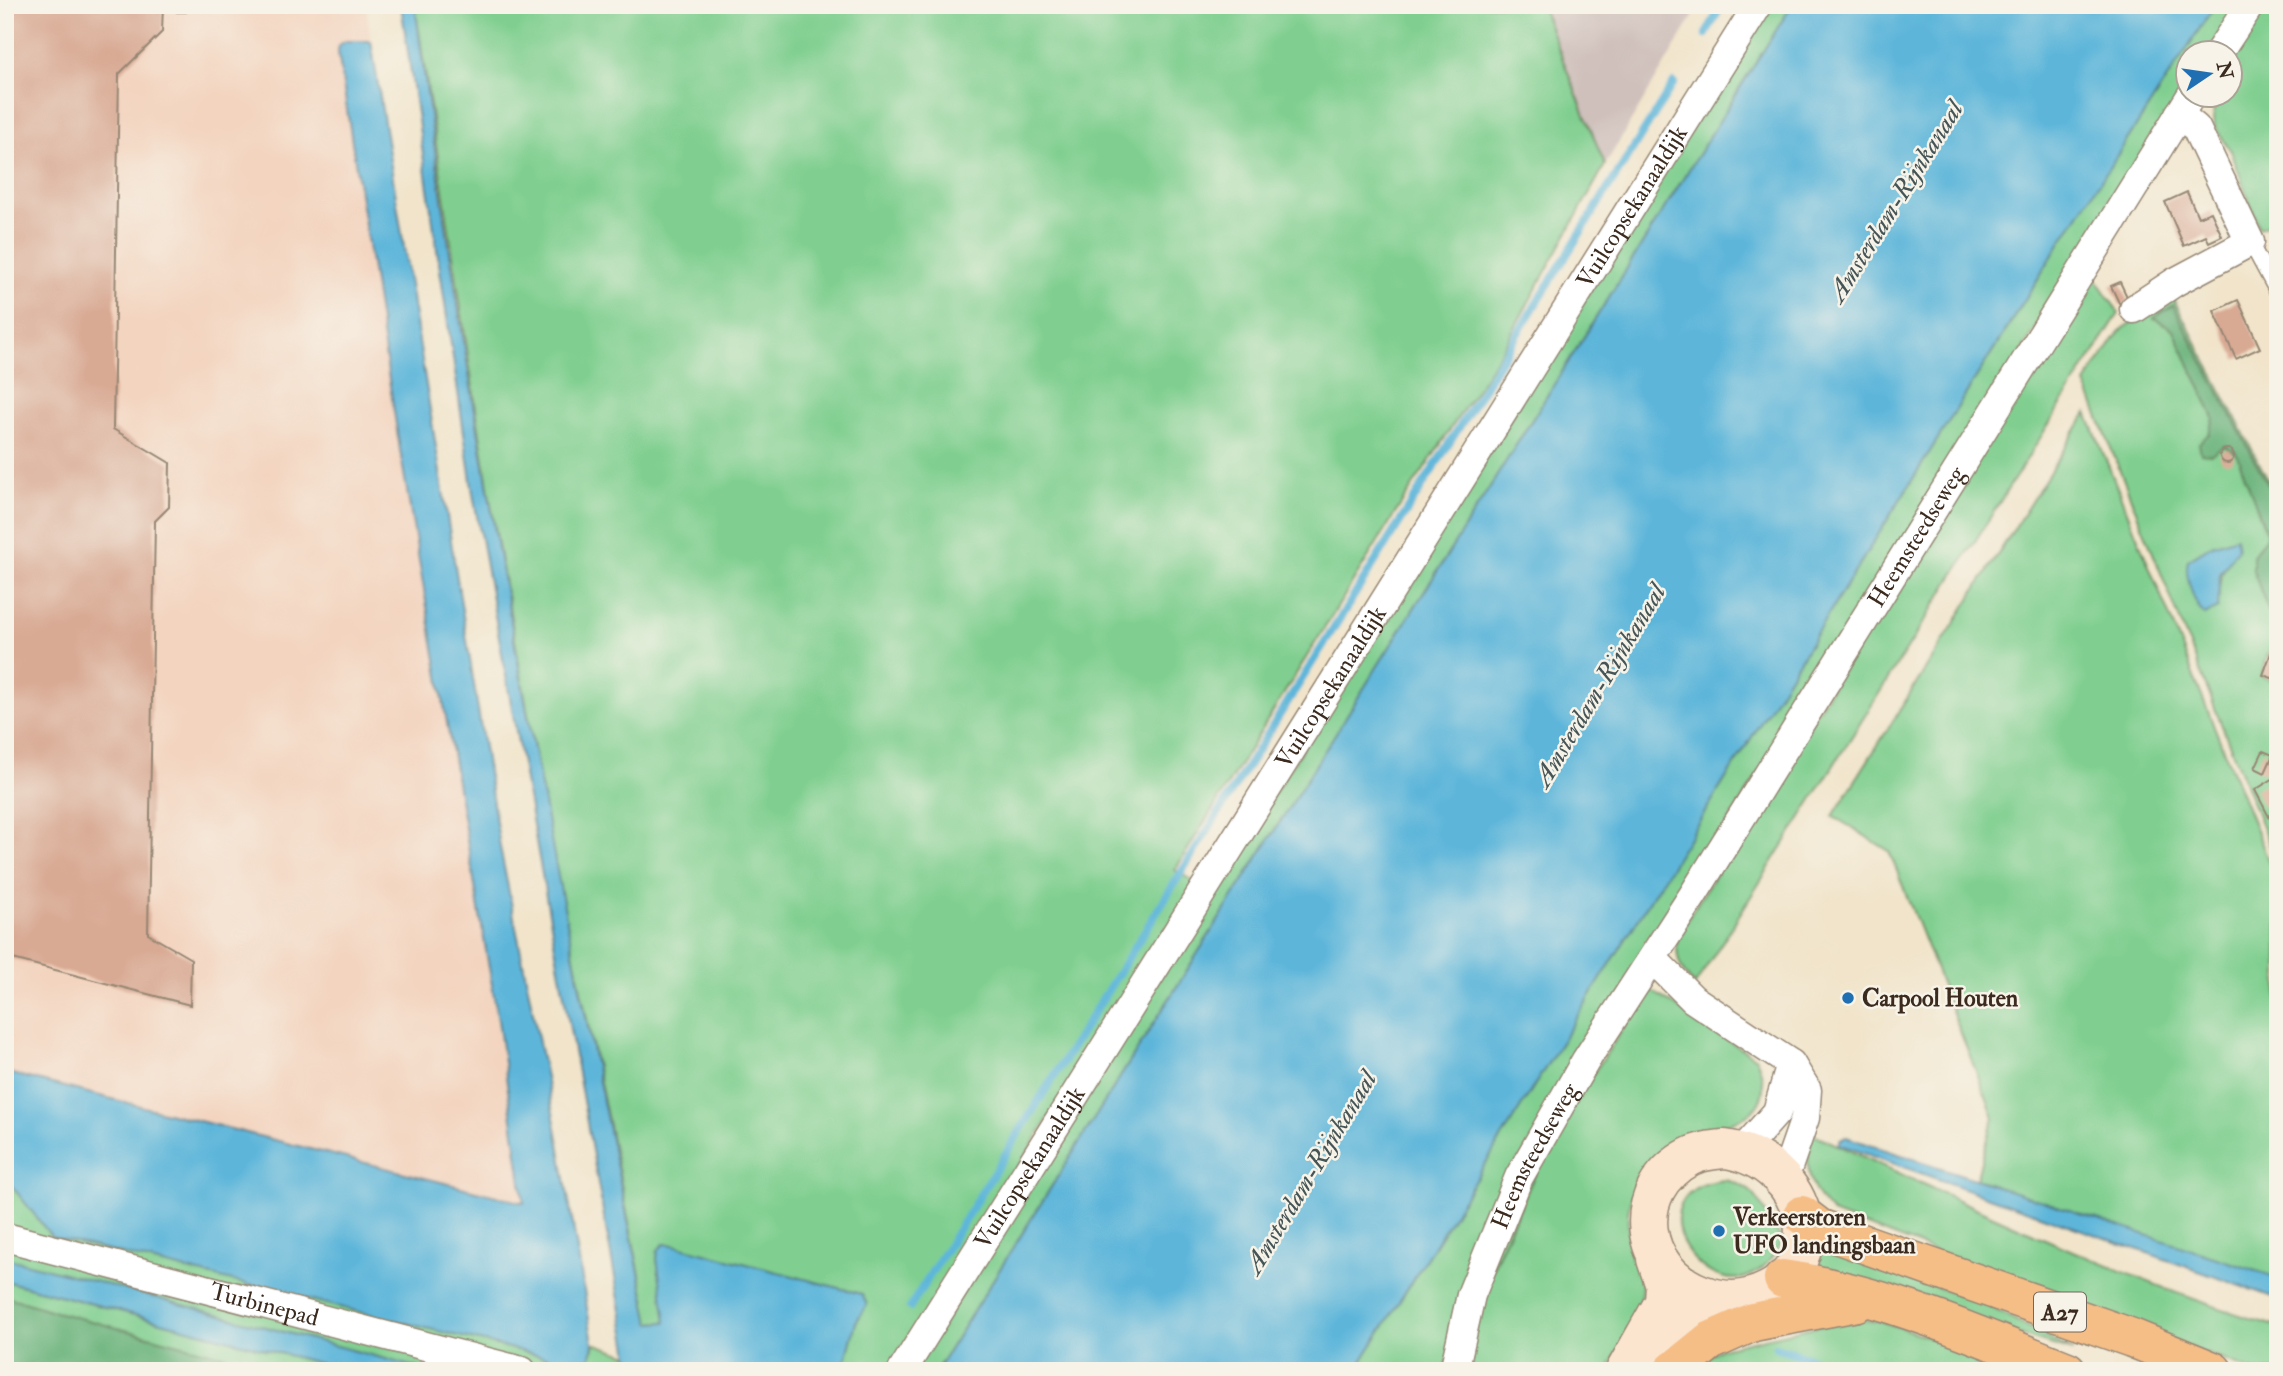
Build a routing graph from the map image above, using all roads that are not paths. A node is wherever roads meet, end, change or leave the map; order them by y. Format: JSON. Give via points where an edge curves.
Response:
{"nodes":[{"id":1,"x":1758,"y":5,"type":"edge"},
{"id":2,"x":2250,"y":5,"type":"edge"},
{"id":3,"x":2228,"y":38,"type":"edge"},
{"id":4,"x":2183,"y":108,"type":"edge"},
{"id":5,"x":2187,"y":108,"type":"edge"},
{"id":6,"x":2250,"y":242,"type":"junction"},
{"id":7,"x":2278,"y":294,"type":"edge"},
{"id":8,"x":2134,"y":309,"type":"dead end"},
{"id":9,"x":1653,"y":959,"type":"junction"},
{"id":10,"x":1791,"y":1063,"type":"junction"},
{"id":11,"x":1742,"y":1151,"type":"junction"},
{"id":12,"x":1784,"y":1179,"type":"junction"},
{"id":13,"x":1802,"y":1215,"type":"junction"},
{"id":14,"x":5,"y":1237,"type":"edge"},
{"id":15,"x":1656,"y":1259,"type":"junction"},
{"id":16,"x":1783,"y":1279,"type":"junction"},
{"id":17,"x":1711,"y":1298,"type":"junction"},
{"id":18,"x":1869,"y":1300,"type":"junction"},
{"id":19,"x":522,"y":1371,"type":"edge"},
{"id":20,"x":902,"y":1371,"type":"edge"},
{"id":21,"x":1454,"y":1371,"type":"edge"},
{"id":22,"x":1625,"y":1371,"type":"edge"},
{"id":23,"x":1658,"y":1371,"type":"edge"},
{"id":24,"x":1673,"y":1371,"type":"edge"},
{"id":25,"x":2067,"y":1371,"type":"edge"},
{"id":26,"x":2213,"y":1371,"type":"edge"}],
"edges":[{"from":1,"to":20,"type":"street","name":"Vuilcopsekanaaldijk"},
{"from":2,"to":3,"type":"street"},
{"from":4,"to":9,"type":"street","name":"Heemsteedseweg"},
{"from":5,"to":6,"type":"street","name":"Heemsteedseweg"},
{"from":6,"to":7,"type":"lane"},
{"from":6,"to":8,"type":"street"},
{"from":9,"to":10,"type":"street","via":[[1693,999]]},
{"from":9,"to":21,"type":"street","name":"Heemsteedseweg","via":[[1586,1060],[1519,1177],[1471,1295]]},
{"from":10,"to":11,"type":"street","via":[[1777,1112]]},
{"from":10,"to":12,"type":"street","via":[[1807,1090],[1805,1118]]},
{"from":11,"to":12,"type":"main road","via":[[1759,1158]]},
{"from":11,"to":15,"type":"main road","via":[[1725,1149],[1691,1156],[1663,1179],[1648,1215],[1647,1232]]},
{"from":12,"to":13,"type":"main road"},
{"from":13,"to":16,"type":"main road","via":[[1802,1247]]},
{"from":13,"to":26,"type":"highway","number":"A27","via":[[1819,1228]]},
{"from":14,"to":19,"type":"street","name":"Turbinepad"},
{"from":15,"to":17,"type":"main road","via":[[1684,1286]]},
{"from":15,"to":22,"type":"main road","via":[[1665,1286],[1664,1302]]},
{"from":16,"to":17,"type":"main road","via":[[1748,1298]]},
{"from":16,"to":18,"type":"highway","number":"A27"},
{"from":17,"to":23,"type":"main road","via":[[1663,1356]]},
{"from":18,"to":24,"type":"highway","via":[[1753,1322],[1710,1341]]},
{"from":18,"to":25,"type":"highway","number":"A27","via":[[1945,1323]]}]}
